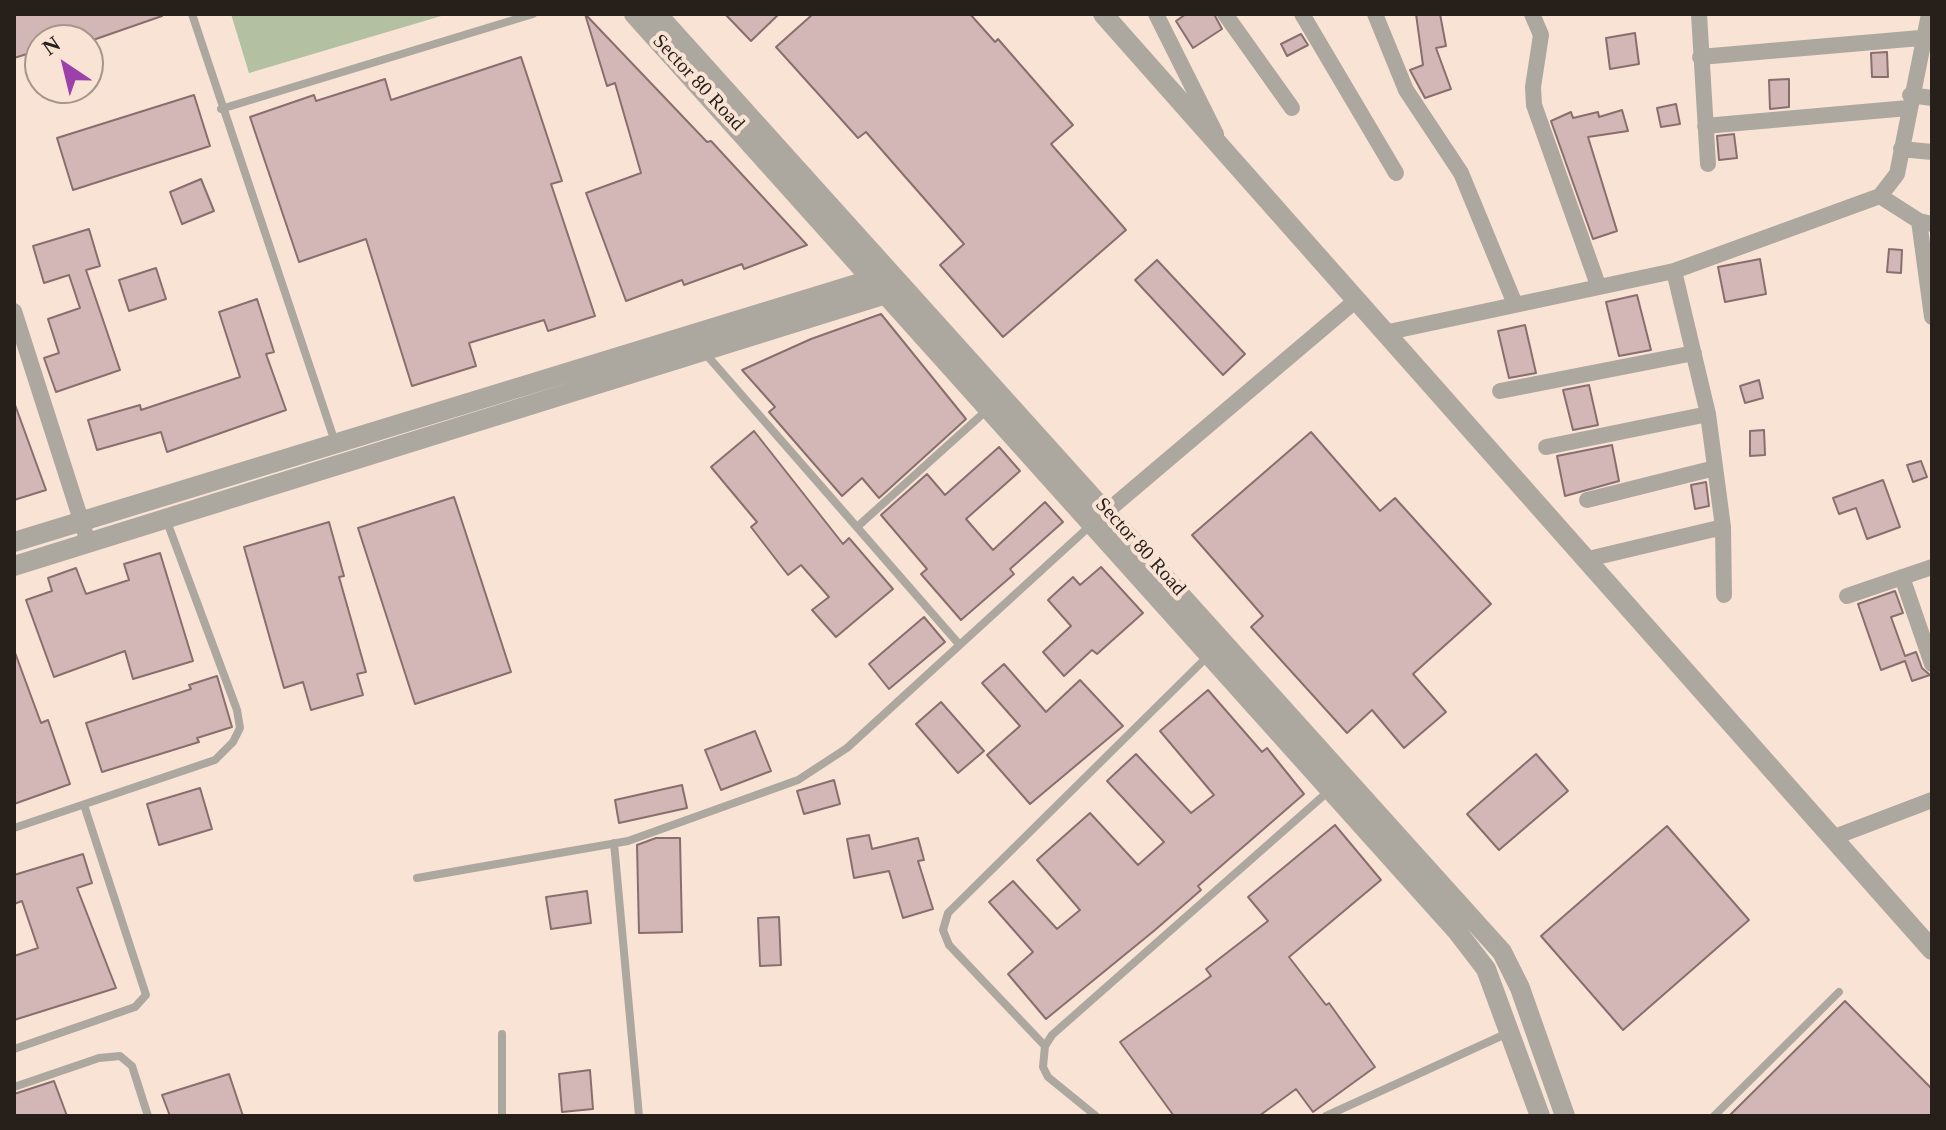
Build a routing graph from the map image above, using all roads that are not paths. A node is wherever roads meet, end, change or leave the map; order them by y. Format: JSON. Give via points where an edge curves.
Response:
{"nodes":[{"id":1,"x":192,"y":14,"type":"edge"},
{"id":2,"x":533,"y":14,"type":"edge"},
{"id":3,"x":634,"y":14,"type":"edge"},
{"id":4,"x":657,"y":14,"type":"edge"},
{"id":5,"x":1103,"y":14,"type":"edge"},
{"id":6,"x":1225,"y":14,"type":"edge"},
{"id":7,"x":1302,"y":14,"type":"edge"},
{"id":8,"x":1375,"y":14,"type":"edge"},
{"id":9,"x":1532,"y":14,"type":"edge"},
{"id":10,"x":1699,"y":14,"type":"edge"},
{"id":11,"x":1929,"y":14,"type":"edge"},
{"id":12,"x":1158,"y":15,"type":"edge"},
{"id":13,"x":1929,"y":37,"type":"edge"},
{"id":14,"x":1700,"y":57,"type":"junction"},
{"id":15,"x":1932,"y":98,"type":"edge"},
{"id":16,"x":1909,"y":102,"type":"junction"},
{"id":17,"x":1292,"y":108,"type":"dead end"},
{"id":18,"x":221,"y":109,"type":"junction"},
{"id":19,"x":1705,"y":126,"type":"junction"},
{"id":20,"x":1220,"y":143,"type":"junction"},
{"id":21,"x":1901,"y":149,"type":"junction"},
{"id":22,"x":1932,"y":152,"type":"edge"},
{"id":23,"x":1708,"y":164,"type":"dead end"},
{"id":24,"x":1396,"y":173,"type":"dead end"},
{"id":25,"x":1880,"y":196,"type":"junction"},
{"id":26,"x":1925,"y":223,"type":"edge"},
{"id":27,"x":1674,"y":271,"type":"junction"},
{"id":28,"x":891,"y":283,"type":"junction"},
{"id":29,"x":1598,"y":285,"type":"junction"},
{"id":30,"x":1354,"y":302,"type":"junction"},
{"id":31,"x":1515,"y":304,"type":"junction"},
{"id":32,"x":14,"y":311,"type":"edge"},
{"id":33,"x":1932,"y":317,"type":"edge"},
{"id":34,"x":1384,"y":333,"type":"junction"},
{"id":35,"x":20,"y":349,"type":"edge"},
{"id":36,"x":704,"y":352,"type":"junction"},
{"id":37,"x":1694,"y":353,"type":"junction"},
{"id":38,"x":1500,"y":391,"type":"dead end"},
{"id":39,"x":990,"y":408,"type":"junction"},
{"id":40,"x":1708,"y":414,"type":"junction"},
{"id":41,"x":335,"y":443,"type":"junction"},
{"id":42,"x":1546,"y":447,"type":"dead end"},
{"id":43,"x":1715,"y":468,"type":"junction"},
{"id":44,"x":1587,"y":500,"type":"dead end"},
{"id":45,"x":1100,"y":518,"type":"junction"},
{"id":46,"x":166,"y":519,"type":"junction"},
{"id":47,"x":82,"y":521,"type":"junction"},
{"id":48,"x":857,"y":527,"type":"junction"},
{"id":49,"x":1723,"y":527,"type":"junction"},
{"id":50,"x":14,"y":542,"type":"edge"},
{"id":51,"x":88,"y":542,"type":"junction"},
{"id":52,"x":1584,"y":560,"type":"junction"},
{"id":53,"x":14,"y":566,"type":"edge"},
{"id":54,"x":1932,"y":567,"type":"edge"},
{"id":55,"x":1902,"y":577,"type":"junction"},
{"id":56,"x":1724,"y":595,"type":"dead end"},
{"id":57,"x":1847,"y":596,"type":"dead end"},
{"id":58,"x":958,"y":643,"type":"junction"},
{"id":59,"x":1209,"y":655,"type":"junction"},
{"id":60,"x":1932,"y":664,"type":"edge"},
{"id":61,"x":1345,"y":774,"type":"junction"},
{"id":62,"x":1330,"y":790,"type":"junction"},
{"id":63,"x":1932,"y":800,"type":"edge"},
{"id":64,"x":84,"y":805,"type":"junction"},
{"id":65,"x":14,"y":828,"type":"edge"},
{"id":66,"x":1832,"y":838,"type":"junction"},
{"id":67,"x":614,"y":843,"type":"junction"},
{"id":68,"x":417,"y":878,"type":"dead end"},
{"id":69,"x":1932,"y":950,"type":"edge"},
{"id":70,"x":1839,"y":992,"type":"dead end"},
{"id":71,"x":1511,"y":1032,"type":"junction"},
{"id":72,"x":502,"y":1034,"type":"dead end"},
{"id":73,"x":1045,"y":1046,"type":"junction"},
{"id":74,"x":14,"y":1049,"type":"edge"},
{"id":75,"x":14,"y":1087,"type":"edge"},
{"id":76,"x":148,"y":1116,"type":"edge"},
{"id":77,"x":502,"y":1116,"type":"edge"},
{"id":78,"x":639,"y":1116,"type":"edge"},
{"id":79,"x":1096,"y":1116,"type":"edge"},
{"id":80,"x":1326,"y":1116,"type":"edge"},
{"id":81,"x":1540,"y":1116,"type":"edge"},
{"id":82,"x":1565,"y":1116,"type":"edge"},
{"id":83,"x":1714,"y":1116,"type":"edge"}],
"edges":[{"from":1,"to":18,"type":"lane"},
{"from":2,"to":18,"type":"lane"},
{"from":3,"to":28,"type":"street","name":"Sector 80 Road"},
{"from":4,"to":28,"type":"street","name":"Sector 80 Road"},
{"from":5,"to":20,"type":"street"},
{"from":6,"to":17,"type":"street"},
{"from":7,"to":24,"type":"street"},
{"from":8,"to":31,"type":"street","via":[[1406,90],[1461,173]]},
{"from":9,"to":29,"type":"street","via":[[1541,35],[1534,105]]},
{"from":10,"to":14,"type":"street"},
{"from":11,"to":13,"type":"street"},
{"from":12,"to":20,"type":"street"},
{"from":13,"to":14,"type":"street"},
{"from":13,"to":16,"type":"street"},
{"from":14,"to":19,"type":"street"},
{"from":15,"to":16,"type":"street"},
{"from":16,"to":19,"type":"street"},
{"from":16,"to":21,"type":"street"},
{"from":18,"to":41,"type":"lane"},
{"from":19,"to":23,"type":"street"},
{"from":20,"to":30,"type":"street"},
{"from":21,"to":22,"type":"street"},
{"from":21,"to":25,"type":"street","via":[[1897,174]]},
{"from":25,"to":26,"type":"street"},
{"from":25,"to":27,"type":"street"},
{"from":26,"to":33,"type":"street"},
{"from":27,"to":29,"type":"street"},
{"from":27,"to":37,"type":"street"},
{"from":28,"to":36,"type":"street"},
{"from":28,"to":39,"type":"street","name":"Sector 80 Road"},
{"from":28,"to":41,"type":"street"},
{"from":28,"to":45,"type":"street","name":"Sector 80 Road"},
{"from":29,"to":31,"type":"street"},
{"from":30,"to":34,"type":"street"},
{"from":30,"to":45,"type":"street"},
{"from":31,"to":34,"type":"street"},
{"from":32,"to":35,"type":"street"},
{"from":34,"to":52,"type":"street"},
{"from":35,"to":47,"type":"street"},
{"from":36,"to":46,"type":"street"},
{"from":36,"to":48,"type":"lane"},
{"from":37,"to":38,"type":"street"},
{"from":37,"to":40,"type":"street"},
{"from":39,"to":45,"type":"street","name":"Sector 80 Road"},
{"from":39,"to":48,"type":"lane"},
{"from":40,"to":42,"type":"street"},
{"from":40,"to":43,"type":"street"},
{"from":41,"to":47,"type":"street"},
{"from":43,"to":44,"type":"street"},
{"from":43,"to":49,"type":"street"},
{"from":45,"to":58,"type":"lane"},
{"from":45,"to":59,"type":"street","name":"Sector 80 Road"},
{"from":45,"to":61,"type":"street","name":"Sector 80 Road"},
{"from":46,"to":51,"type":"street"},
{"from":46,"to":64,"type":"lane","via":[[240,728],[215,760]]},
{"from":47,"to":50,"type":"street"},
{"from":47,"to":51,"type":"street"},
{"from":48,"to":58,"type":"lane"},
{"from":49,"to":52,"type":"street"},
{"from":49,"to":56,"type":"street"},
{"from":51,"to":53,"type":"street"},
{"from":52,"to":66,"type":"street"},
{"from":54,"to":55,"type":"street"},
{"from":55,"to":57,"type":"street"},
{"from":55,"to":60,"type":"street"},
{"from":58,"to":67,"type":"lane","via":[[826,765],[798,780]]},
{"from":59,"to":62,"type":"street","name":"Sector 80 Road"},
{"from":59,"to":73,"type":"lane","via":[[948,913],[943,930],[949,945]]},
{"from":61,"to":62,"type":"lane"},
{"from":61,"to":82,"type":"street","name":"Sector 80 Road","via":[[1502,952]]},
{"from":62,"to":71,"type":"street","name":"Sector 80 Road","via":[[1486,969]]},
{"from":62,"to":73,"type":"lane","via":[[1069,1017]]},
{"from":63,"to":66,"type":"street"},
{"from":64,"to":65,"type":"lane"},
{"from":64,"to":74,"type":"lane","via":[[146,995],[135,1007]]},
{"from":66,"to":69,"type":"street"},
{"from":67,"to":68,"type":"lane"},
{"from":67,"to":78,"type":"lane"},
{"from":70,"to":83,"type":"lane"},
{"from":71,"to":80,"type":"lane"},
{"from":71,"to":81,"type":"street","name":"Sector 80 Road"},
{"from":72,"to":77,"type":"lane"},
{"from":73,"to":79,"type":"lane","via":[[1043,1067],[1048,1077]]},
{"from":75,"to":76,"type":"lane","via":[[120,1056],[132,1066]]}]}
